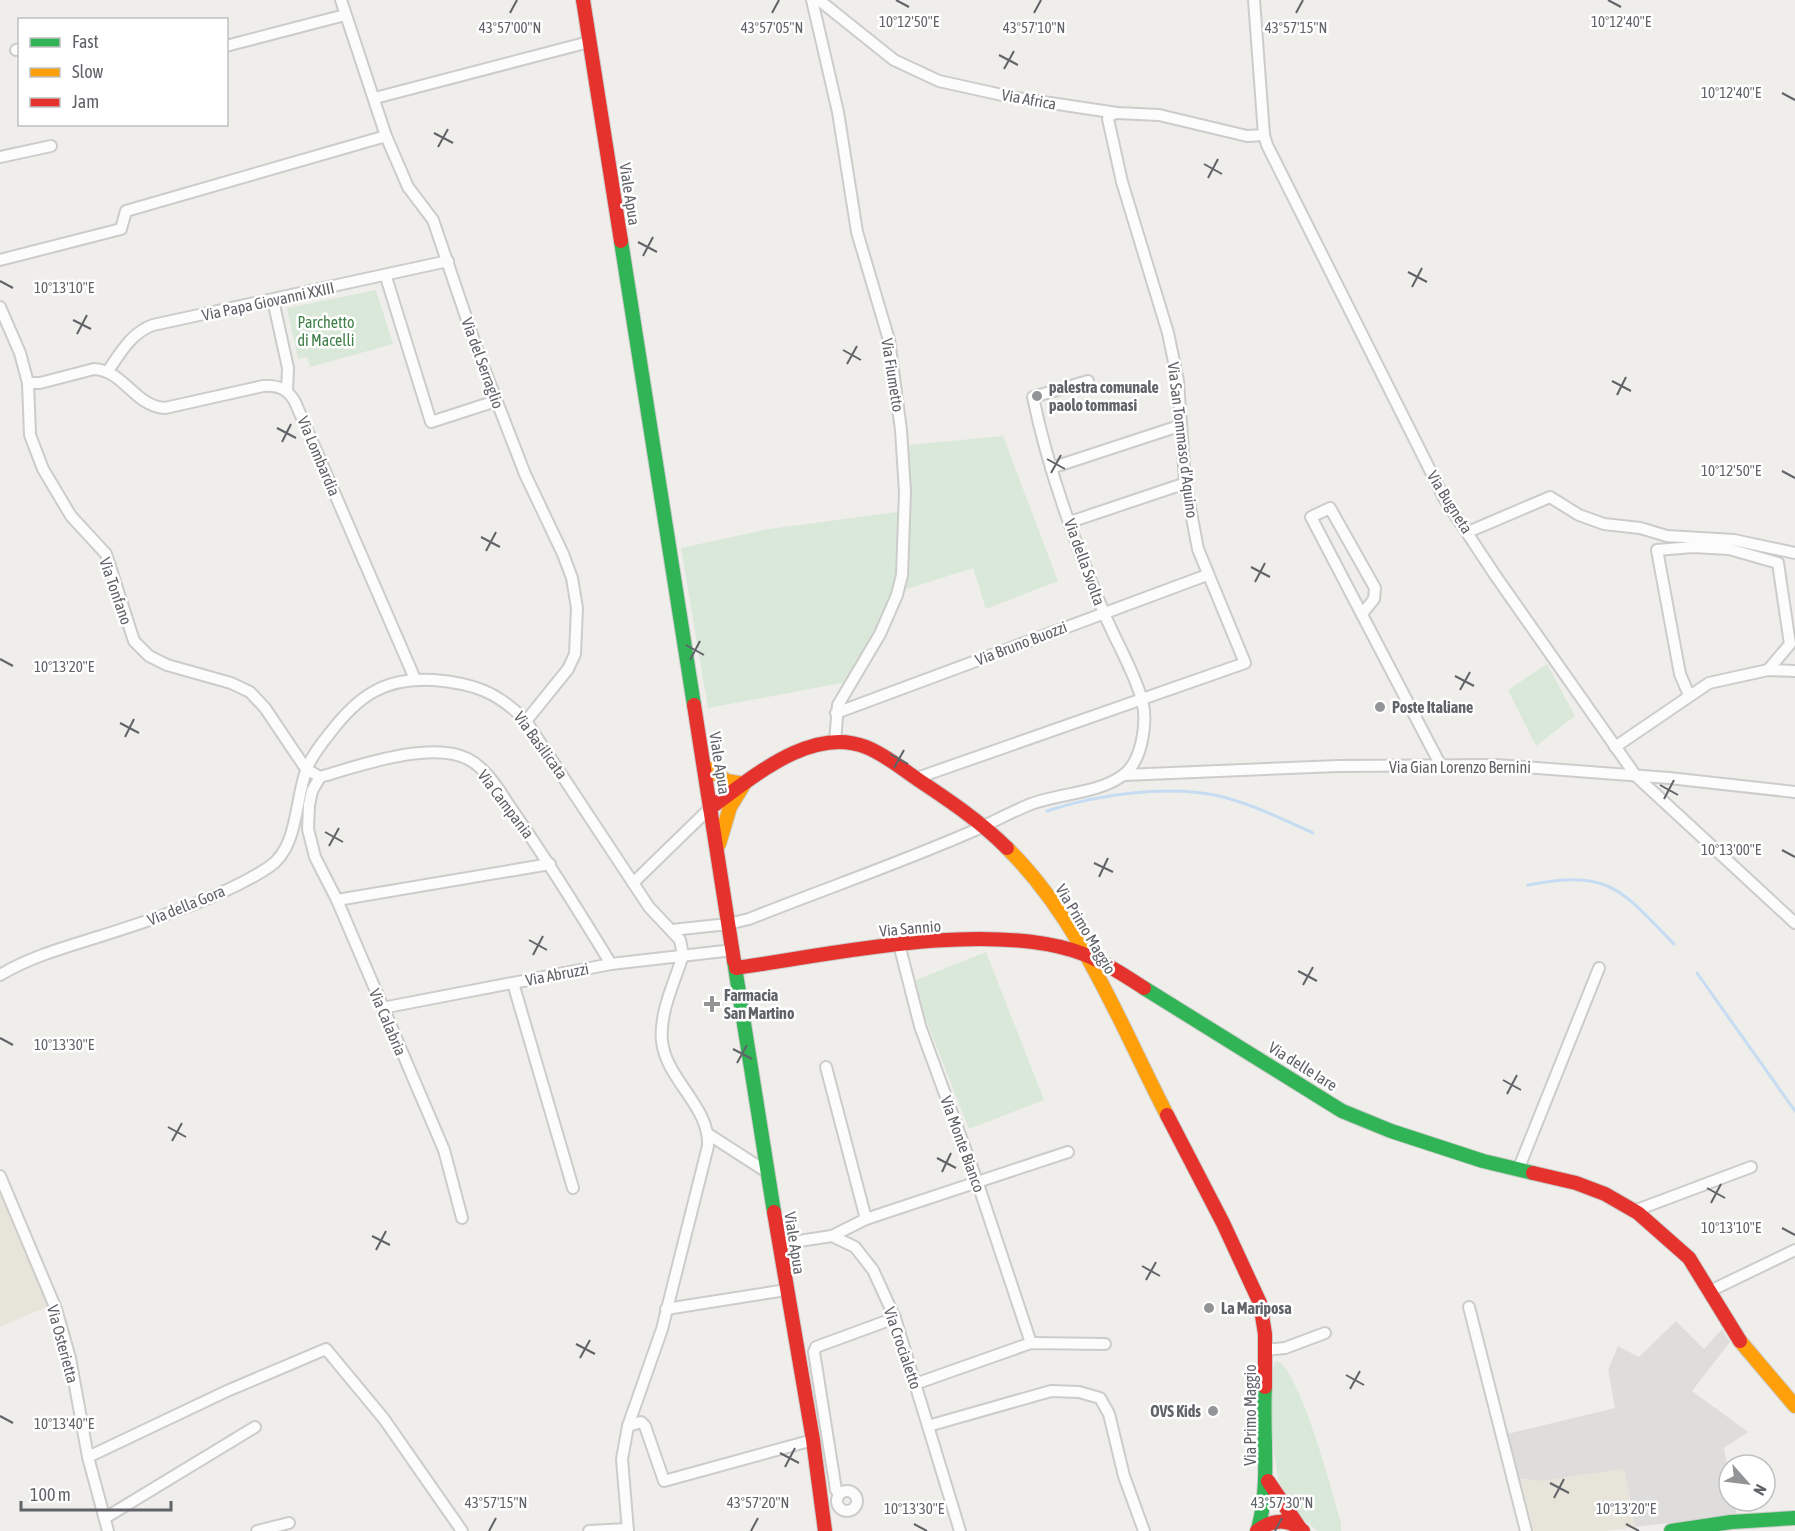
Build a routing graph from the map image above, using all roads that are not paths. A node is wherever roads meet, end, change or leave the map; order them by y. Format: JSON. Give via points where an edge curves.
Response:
{"nodes":[{"id":1,"x":340,"y":0,"type":"edge"},
{"id":2,"x":582,"y":0,"type":"edge"},
{"id":3,"x":812,"y":0,"type":"edge"},
{"id":4,"x":819,"y":0,"type":"edge"},
{"id":5,"x":1254,"y":0,"type":"edge"},
{"id":6,"x":345,"y":15,"type":"junction"},
{"id":7,"x":589,"y":42,"type":"junction"},
{"id":8,"x":228,"y":45,"type":"edge"},
{"id":9,"x":375,"y":98,"type":"junction"},
{"id":10,"x":1117,"y":113,"type":"junction"},
{"id":11,"x":1264,"y":135,"type":"junction"},
{"id":12,"x":386,"y":136,"type":"junction"},
{"id":13,"x":51,"y":146,"type":"dead end"},
{"id":14,"x":0,"y":157,"type":"edge"},
{"id":15,"x":0,"y":260,"type":"edge"},
{"id":16,"x":448,"y":261,"type":"junction"},
{"id":17,"x":386,"y":277,"type":"junction"},
{"id":18,"x":273,"y":300,"type":"junction"},
{"id":19,"x":0,"y":307,"type":"edge"},
{"id":20,"x":108,"y":371,"type":"junction"},
{"id":21,"x":1088,"y":381,"type":"dead end"},
{"id":22,"x":28,"y":383,"type":"junction"},
{"id":23,"x":287,"y":391,"type":"junction"},
{"id":24,"x":496,"y":401,"type":"junction"},
{"id":25,"x":1179,"y":426,"type":"junction"},
{"id":26,"x":1051,"y":468,"type":"junction"},
{"id":27,"x":1186,"y":483,"type":"junction"},
{"id":28,"x":1070,"y":522,"type":"junction"},
{"id":29,"x":1468,"y":532,"type":"junction"},
{"id":30,"x":1795,"y":553,"type":"edge"},
{"id":31,"x":1207,"y":575,"type":"junction"},
{"id":32,"x":1103,"y":611,"type":"junction"},
{"id":33,"x":1362,"y":614,"type":"junction"},
{"id":34,"x":1768,"y":670,"type":"junction"},
{"id":35,"x":1795,"y":671,"type":"edge"},
{"id":36,"x":415,"y":679,"type":"junction"},
{"id":37,"x":1689,"y":695,"type":"junction"},
{"id":38,"x":1142,"y":700,"type":"junction"},
{"id":39,"x":836,"y":712,"type":"junction"},
{"id":40,"x":526,"y":721,"type":"junction"},
{"id":41,"x":834,"y":742,"type":"junction"},
{"id":42,"x":1615,"y":747,"type":"junction"},
{"id":43,"x":1440,"y":764,"type":"junction"},
{"id":44,"x":704,"y":766,"type":"junction"},
{"id":45,"x":306,"y":769,"type":"junction"},
{"id":46,"x":1124,"y":775,"type":"junction"},
{"id":47,"x":1636,"y":776,"type":"junction"},
{"id":48,"x":320,"y":777,"type":"junction"},
{"id":49,"x":917,"y":778,"type":"junction"},
{"id":50,"x":744,"y":784,"type":"junction"},
{"id":51,"x":1795,"y":792,"type":"edge"},
{"id":52,"x":710,"y":808,"type":"junction"},
{"id":53,"x":983,"y":825,"type":"junction"},
{"id":54,"x":292,"y":828,"type":"junction"},
{"id":55,"x":308,"y":829,"type":"junction"},
{"id":56,"x":718,"y":853,"type":"junction"},
{"id":57,"x":550,"y":864,"type":"junction"},
{"id":58,"x":633,"y":883,"type":"junction"},
{"id":59,"x":337,"y":900,"type":"junction"},
{"id":60,"x":1795,"y":923,"type":"edge"},
{"id":61,"x":728,"y":924,"type":"junction"},
{"id":62,"x":672,"y":930,"type":"junction"},
{"id":63,"x":898,"y":944,"type":"junction"},
{"id":64,"x":733,"y":950,"type":"junction"},
{"id":65,"x":683,"y":956,"type":"junction"},
{"id":66,"x":1086,"y":957,"type":"junction"},
{"id":67,"x":611,"y":964,"type":"junction"},
{"id":68,"x":736,"y":968,"type":"junction"},
{"id":69,"x":1599,"y":968,"type":"dead end"},
{"id":70,"x":0,"y":975,"type":"edge"},
{"id":71,"x":513,"y":983,"type":"junction"},
{"id":72,"x":382,"y":1008,"type":"junction"},
{"id":73,"x":826,"y":1067,"type":"dead end"},
{"id":74,"x":708,"y":1134,"type":"junction"},
{"id":75,"x":1068,"y":1152,"type":"dead end"},
{"id":76,"x":1751,"y":1167,"type":"dead end"},
{"id":77,"x":1518,"y":1170,"type":"junction"},
{"id":78,"x":767,"y":1172,"type":"junction"},
{"id":79,"x":0,"y":1176,"type":"edge"},
{"id":80,"x":978,"y":1184,"type":"junction"},
{"id":81,"x":573,"y":1188,"type":"dead end"},
{"id":82,"x":1634,"y":1211,"type":"junction"},
{"id":83,"x":462,"y":1218,"type":"dead end"},
{"id":84,"x":866,"y":1219,"type":"junction"},
{"id":85,"x":832,"y":1236,"type":"junction"},
{"id":86,"x":779,"y":1244,"type":"junction"},
{"id":87,"x":1795,"y":1250,"type":"edge"},
{"id":88,"x":786,"y":1290,"type":"junction"},
{"id":89,"x":1710,"y":1291,"type":"junction"},
{"id":90,"x":1469,"y":1307,"type":"dead end"},
{"id":91,"x":666,"y":1309,"type":"junction"},
{"id":92,"x":895,"y":1318,"type":"junction"},
{"id":93,"x":1324,"y":1333,"type":"dead end"},
{"id":94,"x":1031,"y":1343,"type":"junction"},
{"id":95,"x":1106,"y":1344,"type":"dead end"},
{"id":96,"x":1266,"y":1350,"type":"junction"},
{"id":97,"x":915,"y":1384,"type":"junction"},
{"id":98,"x":1795,"y":1405,"type":"edge"},
{"id":99,"x":628,"y":1426,"type":"junction"},
{"id":100,"x":928,"y":1426,"type":"junction"},
{"id":101,"x":255,"y":1427,"type":"dead end"},
{"id":102,"x":813,"y":1440,"type":"junction"},
{"id":103,"x":88,"y":1457,"type":"junction"},
{"id":104,"x":1268,"y":1481,"type":"junction"},
{"id":105,"x":839,"y":1494,"type":"dead end"},
{"id":106,"x":105,"y":1518,"type":"junction"},
{"id":107,"x":1795,"y":1518,"type":"edge"},
{"id":108,"x":289,"y":1523,"type":"dead end"},
{"id":109,"x":1301,"y":1529,"type":"edge"},
{"id":110,"x":627,"y":1530,"type":"edge"},
{"id":111,"x":1257,"y":1530,"type":"edge"},
{"id":112,"x":108,"y":1531,"type":"edge"},
{"id":113,"x":257,"y":1531,"type":"edge"},
{"id":114,"x":462,"y":1531,"type":"edge"},
{"id":115,"x":589,"y":1531,"type":"edge"},
{"id":116,"x":825,"y":1531,"type":"edge"},
{"id":117,"x":960,"y":1531,"type":"edge"},
{"id":118,"x":1144,"y":1531,"type":"edge"},
{"id":119,"x":1526,"y":1531,"type":"edge"},
{"id":120,"x":1671,"y":1531,"type":"edge"}],
"edges":[{"from":1,"to":6,"type":"street","name":"Via del Serraglio"},
{"from":2,"to":7,"type":"street","name":"Viale Apua"},
{"from":3,"to":39,"type":"street","name":"Via Fiumetto","via":[[838,112],[857,232],[889,340],[905,492],[902,575],[897,595]]},
{"from":4,"to":10,"type":"street","name":"Via Africa","via":[[894,60],[923,75],[1011,97]]},
{"from":5,"to":11,"type":"street","name":"Via Bugneta"},
{"from":6,"to":8,"type":"street"},
{"from":6,"to":9,"type":"street","name":"Via del Serraglio"},
{"from":7,"to":9,"type":"street"},
{"from":7,"to":44,"type":"street","name":"Viale Apua"},
{"from":9,"to":12,"type":"street","name":"Via del Serraglio"},
{"from":10,"to":11,"type":"street","name":"Via Africa","via":[[1158,114],[1247,136]]},
{"from":10,"to":25,"type":"street","name":"Via San Tommaso d'Aquino","via":[[1110,115],[1109,125],[1122,182],[1168,333],[1178,381]]},
{"from":11,"to":29,"type":"street","name":"Via Bugneta","via":[[1439,489]]},
{"from":12,"to":15,"type":"street","via":[[126,211],[120,229]]},
{"from":12,"to":16,"type":"street","name":"Via del Serraglio","via":[[408,187],[433,220]]},
{"from":13,"to":14,"type":"street"},
{"from":16,"to":17,"type":"street","name":"Via Papa Giovanni XXIII"},
{"from":16,"to":24,"type":"street","name":"Via del Serraglio"},
{"from":17,"to":18,"type":"street","name":"Via Papa Giovanni XXIII"},
{"from":17,"to":24,"type":"street","via":[[431,422]]},
{"from":18,"to":20,"type":"street","name":"Via Papa Giovanni XXIII","via":[[140,330]]},
{"from":18,"to":23,"type":"street","via":[[288,368]]},
{"from":19,"to":22,"type":"street","name":"Via Tonfano"},
{"from":20,"to":22,"type":"street","via":[[94,369]]},
{"from":20,"to":23,"type":"street","via":[[142,402],[157,408],[263,386]]},
{"from":21,"to":26,"type":"street","name":"Via della Svolta","via":[[1033,397]]},
{"from":22,"to":45,"type":"street","name":"Via Tonfano","via":[[30,435],[43,469],[71,516],[106,554],[134,640],[149,656],[168,665],[250,692]]},
{"from":23,"to":36,"type":"street","name":"Via Lombardia","via":[[296,402]]},
{"from":24,"to":40,"type":"street","name":"Via del Serraglio","via":[[563,554],[576,600],[575,654],[568,669]]},
{"from":25,"to":26,"type":"street"},
{"from":25,"to":27,"type":"street","name":"Via San Tommaso d'Aquino"},
{"from":26,"to":28,"type":"street","name":"Via della Svolta"},
{"from":27,"to":28,"type":"street"},
{"from":27,"to":31,"type":"street","name":"Via San Tommaso d'Aquino"},
{"from":28,"to":32,"type":"street","name":"Via della Svolta"},
{"from":29,"to":30,"type":"street","via":[[1550,497],[1579,515],[1604,524],[1667,536],[1757,544]]},
{"from":29,"to":42,"type":"street","name":"Via Bugneta"},
{"from":31,"to":32,"type":"street","name":"Via Bruno Buozzi"},
{"from":31,"to":38,"type":"street","name":"Via San Tommaso d'Aquino","via":[[1245,663]]},
{"from":32,"to":38,"type":"street","name":"Via della Svolta"},
{"from":32,"to":39,"type":"street","name":"Via Bruno Buozzi"},
{"from":33,"to":33,"type":"street","via":[[1374,598],[1375,588],[1330,508],[1311,517]]},
{"from":33,"to":43,"type":"street"},
{"from":34,"to":35,"type":"street"},
{"from":34,"to":37,"type":"street","via":[[1708,682]]},
{"from":34,"to":37,"type":"street","via":[[1790,644],[1778,563],[1729,549],[1657,550],[1680,675]]},
{"from":36,"to":40,"type":"street","name":"Via Basilicata","via":[[493,693]]},
{"from":36,"to":45,"type":"street","name":"Via Basilicata","via":[[378,689],[348,709]]},
{"from":37,"to":42,"type":"street"},
{"from":38,"to":46,"type":"street","name":"Via della Svolta","via":[[1145,718],[1141,742]]},
{"from":38,"to":49,"type":"street"},
{"from":39,"to":41,"type":"street","name":"Via Fiumetto"},
{"from":40,"to":58,"type":"street","name":"Via Basilicata"},
{"from":41,"to":49,"type":"street","name":"Via Primo Maggio","via":[[872,749]]},
{"from":41,"to":50,"type":"street","name":"Via Primo Maggio","via":[[808,748]]},
{"from":42,"to":47,"type":"street","name":"Via Bugneta"},
{"from":43,"to":46,"type":"street","name":"Via Gian Lorenzo Bernini"},
{"from":43,"to":47,"type":"street","name":"Via Gian Lorenzo Bernini","via":[[1541,767]]},
{"from":44,"to":50,"type":"street","via":[[727,781]]},
{"from":44,"to":52,"type":"street","name":"Viale Apua"},
{"from":45,"to":48,"type":"street"},
{"from":45,"to":54,"type":"street","name":"Via della Gora"},
{"from":46,"to":53,"type":"street","via":[[1109,783],[1035,802]]},
{"from":47,"to":51,"type":"street","name":"Via Gian Lorenzo Bernini"},
{"from":47,"to":60,"type":"street","name":"Via Bugneta"},
{"from":48,"to":55,"type":"street","name":"Via Calabria","via":[[312,791]]},
{"from":48,"to":57,"type":"street","name":"Via Campania","via":[[409,754],[443,752],[467,758],[486,772]]},
{"from":49,"to":53,"type":"street","name":"Via Primo Maggio"},
{"from":50,"to":52,"type":"street","name":"Via Primo Maggio"},
{"from":50,"to":56,"type":"street","via":[[730,807]]},
{"from":52,"to":56,"type":"street","name":"Viale Apua"},
{"from":52,"to":58,"type":"street"},
{"from":53,"to":61,"type":"street"},
{"from":53,"to":66,"type":"street","name":"Via Primo Maggio","via":[[1026,867]]},
{"from":54,"to":55,"type":"street"},
{"from":54,"to":70,"type":"street","name":"Via della Gora","via":[[282,854],[270,866],[231,887],[149,921],[29,959]]},
{"from":55,"to":59,"type":"street","name":"Via Calabria","via":[[315,857]]},
{"from":56,"to":61,"type":"street","name":"Viale Apua"},
{"from":57,"to":59,"type":"street"},
{"from":57,"to":67,"type":"street","name":"Via Campania"},
{"from":58,"to":62,"type":"street","name":"Via Basilicata","via":[[649,907]]},
{"from":59,"to":72,"type":"street","name":"Via Calabria"},
{"from":61,"to":62,"type":"street"},
{"from":61,"to":64,"type":"street","name":"Viale Apua"},
{"from":62,"to":65,"type":"street","name":"Via Basilicata","via":[[680,940]]},
{"from":63,"to":66,"type":"street","name":"Via Sannio","via":[[1016,940],[1066,949]]},
{"from":63,"to":68,"type":"street","name":"Via Sannio"},
{"from":63,"to":80,"type":"street","name":"Via Monte Bianco","via":[[920,1026]]},
{"from":64,"to":65,"type":"street","name":"Via Abruzzi"},
{"from":64,"to":68,"type":"street","name":"Viale Apua"},
{"from":65,"to":67,"type":"street","name":"Via Abruzzi"},
{"from":65,"to":74,"type":"street","via":[[666,1009],[662,1041],[669,1065]]},
{"from":66,"to":77,"type":"street","name":"Via delle Iare","via":[[1105,963],[1342,1111],[1391,1131]]},
{"from":66,"to":96,"type":"street","name":"Via Primo Maggio","via":[[1250,1279],[1264,1317]]},
{"from":67,"to":71,"type":"street","name":"Via Abruzzi"},
{"from":68,"to":78,"type":"street","name":"Viale Apua"},
{"from":69,"to":77,"type":"street"},
{"from":71,"to":72,"type":"street","name":"Via Abruzzi"},
{"from":71,"to":81,"type":"street"},
{"from":72,"to":83,"type":"street","name":"Via Calabria","via":[[444,1150]]},
{"from":73,"to":84,"type":"street"},
{"from":74,"to":78,"type":"street"},
{"from":74,"to":91,"type":"street","via":[[704,1164]]},
{"from":75,"to":80,"type":"street"},
{"from":76,"to":82,"type":"street"},
{"from":77,"to":82,"type":"street","name":"Via delle Iare","via":[[1576,1183]]},
{"from":78,"to":86,"type":"street","name":"Viale Apua"},
{"from":79,"to":103,"type":"street","name":"Via Osterietta","via":[[56,1309],[70,1358]]},
{"from":80,"to":84,"type":"street"},
{"from":80,"to":94,"type":"street","name":"Via Monte Bianco"},
{"from":82,"to":89,"type":"street","name":"Via delle Iare","via":[[1689,1258]]},
{"from":84,"to":85,"type":"street"},
{"from":85,"to":86,"type":"street"},
{"from":85,"to":92,"type":"street","name":"Via Crocialetto","via":[[855,1247],[873,1270]]},
{"from":86,"to":88,"type":"street","name":"Viale Apua"},
{"from":87,"to":89,"type":"street"},
{"from":88,"to":91,"type":"street"},
{"from":88,"to":102,"type":"street","name":"Viale Apua"},
{"from":89,"to":98,"type":"street","name":"Via delle Iare","via":[[1733,1332]]},
{"from":90,"to":119,"type":"street"},
{"from":91,"to":99,"type":"street","via":[[652,1363]]},
{"from":92,"to":97,"type":"street","name":"Via Crocialetto"},
{"from":92,"to":105,"type":"street","via":[[816,1347],[814,1352]]},
{"from":93,"to":96,"type":"street","name":"Via Primo Maggio","via":[[1285,1348]]},
{"from":94,"to":95,"type":"street"},
{"from":94,"to":97,"type":"street"},
{"from":96,"to":104,"type":"street","name":"Via Primo Maggio","via":[[1263,1431]]},
{"from":97,"to":100,"type":"street","name":"Via Crocialetto"},
{"from":99,"to":102,"type":"street","via":[[641,1422],[645,1426],[664,1481]]},
{"from":99,"to":110,"type":"street","via":[[622,1459]]},
{"from":100,"to":117,"type":"street","name":"Via Crocialetto"},
{"from":100,"to":118,"type":"street","via":[[1052,1391],[1100,1398]]},
{"from":101,"to":106,"type":"street"},
{"from":102,"to":116,"type":"street","name":"Viale Apua"},
{"from":103,"to":106,"type":"street","name":"Via Osterietta"},
{"from":103,"to":114,"type":"street","via":[[326,1348],[384,1419]]},
{"from":104,"to":109,"type":"street","name":"Via Primo Maggio"},
{"from":104,"to":111,"type":"street","name":"Via Primo Maggio"},
{"from":106,"to":112,"type":"street","name":"Via Osterietta"},
{"from":107,"to":120,"type":"street"},
{"from":108,"to":113,"type":"street"},
{"from":109,"to":111,"type":"street","via":[[1286,1521],[1271,1521]]},
{"from":110,"to":115,"type":"street"}]}
